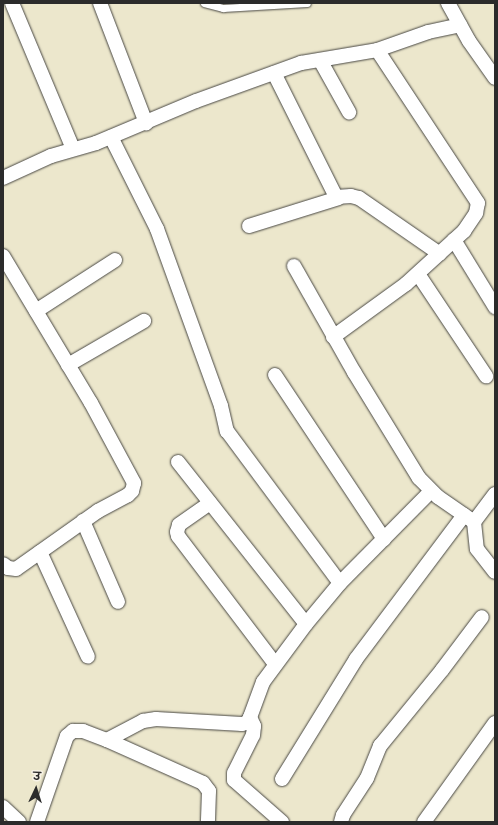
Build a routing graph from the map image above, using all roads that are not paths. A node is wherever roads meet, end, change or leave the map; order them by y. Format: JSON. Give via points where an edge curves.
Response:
{"nodes":[{"id":1,"x":12,"y":3,"type":"edge"},
{"id":2,"x":100,"y":3,"type":"edge"},
{"id":3,"x":204,"y":3,"type":"edge"},
{"id":4,"x":307,"y":3,"type":"edge"},
{"id":5,"x":448,"y":3,"type":"edge"},
{"id":6,"x":460,"y":25,"type":"junction"},
{"id":7,"x":377,"y":50,"type":"junction"},
{"id":8,"x":320,"y":60,"type":"junction"},
{"id":9,"x":274,"y":73,"type":"junction"},
{"id":10,"x":495,"y":78,"type":"edge"},
{"id":11,"x":349,"y":112,"type":"dead end"},
{"id":12,"x":146,"y":123,"type":"junction"},
{"id":13,"x":111,"y":137,"type":"junction"},
{"id":14,"x":73,"y":149,"type":"junction"},
{"id":15,"x":3,"y":178,"type":"edge"},
{"id":16,"x":339,"y":198,"type":"junction"},
{"id":17,"x":249,"y":226,"type":"dead end"},
{"id":18,"x":454,"y":240,"type":"junction"},
{"id":19,"x":440,"y":254,"type":"junction"},
{"id":20,"x":3,"y":256,"type":"edge"},
{"id":21,"x":115,"y":260,"type":"dead end"},
{"id":22,"x":294,"y":266,"type":"dead end"},
{"id":23,"x":418,"y":274,"type":"junction"},
{"id":24,"x":495,"y":307,"type":"edge"},
{"id":25,"x":36,"y":311,"type":"junction"},
{"id":26,"x":144,"y":321,"type":"dead end"},
{"id":27,"x":333,"y":337,"type":"junction"},
{"id":28,"x":68,"y":365,"type":"junction"},
{"id":29,"x":275,"y":375,"type":"dead end"},
{"id":30,"x":486,"y":376,"type":"dead end"},
{"id":31,"x":178,"y":462,"type":"dead end"},
{"id":32,"x":431,"y":491,"type":"junction"},
{"id":33,"x":495,"y":494,"type":"edge"},
{"id":34,"x":210,"y":503,"type":"junction"},
{"id":35,"x":469,"y":519,"type":"junction"},
{"id":36,"x":83,"y":521,"type":"junction"},
{"id":37,"x":384,"y":539,"type":"junction"},
{"id":38,"x":40,"y":552,"type":"junction"},
{"id":39,"x":3,"y":564,"type":"edge"},
{"id":40,"x":495,"y":572,"type":"edge"},
{"id":41,"x":340,"y":583,"type":"junction"},
{"id":42,"x":118,"y":602,"type":"dead end"},
{"id":43,"x":482,"y":617,"type":"dead end"},
{"id":44,"x":306,"y":624,"type":"junction"},
{"id":45,"x":88,"y":657,"type":"dead end"},
{"id":46,"x":275,"y":664,"type":"junction"},
{"id":47,"x":250,"y":717,"type":"junction"},
{"id":48,"x":495,"y":723,"type":"edge"},
{"id":49,"x":106,"y":740,"type":"junction"},
{"id":50,"x":282,"y":779,"type":"dead end"},
{"id":51,"x":3,"y":807,"type":"edge"},
{"id":52,"x":19,"y":822,"type":"edge"},
{"id":53,"x":37,"y":822,"type":"edge"},
{"id":54,"x":208,"y":822,"type":"edge"},
{"id":55,"x":282,"y":822,"type":"edge"},
{"id":56,"x":341,"y":822,"type":"edge"},
{"id":57,"x":424,"y":822,"type":"edge"}],
"edges":[{"from":1,"to":14,"type":"street"},
{"from":2,"to":12,"type":"street"},
{"from":3,"to":4,"type":"lane","via":[[223,8]]},
{"from":5,"to":6,"type":"street"},
{"from":6,"to":7,"type":"street","via":[[428,32]]},
{"from":6,"to":10,"type":"street"},
{"from":7,"to":8,"type":"street"},
{"from":7,"to":18,"type":"street","via":[[478,203],[474,218]]},
{"from":8,"to":9,"type":"street","via":[[301,63]]},
{"from":8,"to":11,"type":"street"},
{"from":9,"to":12,"type":"street","via":[[196,101]]},
{"from":9,"to":16,"type":"street","via":[[334,194]]},
{"from":12,"to":13,"type":"street"},
{"from":13,"to":14,"type":"street"},
{"from":13,"to":41,"type":"street","via":[[156,229],[221,406],[227,432]]},
{"from":14,"to":15,"type":"street"},
{"from":16,"to":17,"type":"street"},
{"from":16,"to":19,"type":"street","via":[[359,198]]},
{"from":18,"to":19,"type":"street"},
{"from":18,"to":24,"type":"street"},
{"from":19,"to":23,"type":"street"},
{"from":20,"to":25,"type":"street"},
{"from":21,"to":25,"type":"street"},
{"from":22,"to":27,"type":"street"},
{"from":23,"to":27,"type":"street"},
{"from":23,"to":30,"type":"street"},
{"from":25,"to":28,"type":"street"},
{"from":26,"to":28,"type":"street"},
{"from":27,"to":32,"type":"street","via":[[419,478]]},
{"from":28,"to":36,"type":"street","via":[[134,483],[132,492],[128,495]]},
{"from":29,"to":37,"type":"street"},
{"from":31,"to":34,"type":"street"},
{"from":32,"to":35,"type":"street"},
{"from":32,"to":37,"type":"street"},
{"from":33,"to":35,"type":"street"},
{"from":34,"to":44,"type":"street"},
{"from":34,"to":46,"type":"street","via":[[179,525],[178,536]]},
{"from":35,"to":40,"type":"street","via":[[477,549]]},
{"from":35,"to":50,"type":"street","via":[[356,659]]},
{"from":36,"to":38,"type":"street"},
{"from":36,"to":42,"type":"street"},
{"from":37,"to":41,"type":"street"},
{"from":38,"to":39,"type":"street","via":[[16,569]]},
{"from":38,"to":45,"type":"street"},
{"from":41,"to":44,"type":"street"},
{"from":43,"to":56,"type":"street","via":[[380,746],[367,778],[343,814]]},
{"from":44,"to":46,"type":"street"},
{"from":46,"to":47,"type":"street","via":[[258,693]]},
{"from":47,"to":49,"type":"street","via":[[242,724],[150,720]]},
{"from":47,"to":55,"type":"street","via":[[254,726],[253,735],[234,773],[234,780]]},
{"from":48,"to":57,"type":"street"},
{"from":49,"to":53,"type":"street","via":[[77,730],[70,733]]},
{"from":49,"to":54,"type":"street","via":[[203,783],[209,790]]},
{"from":51,"to":52,"type":"street"}]}
